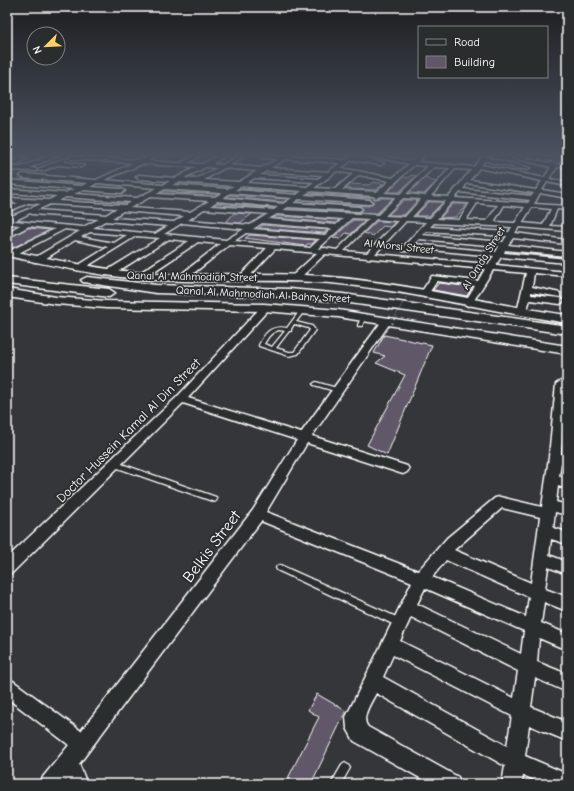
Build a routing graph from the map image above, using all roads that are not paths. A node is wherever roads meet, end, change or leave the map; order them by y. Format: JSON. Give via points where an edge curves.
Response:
{"nodes":[{"id":1,"x":30,"y":193,"type":"edge"},
{"id":2,"x":72,"y":193,"type":"edge"},
{"id":3,"x":136,"y":193,"type":"edge"},
{"id":4,"x":182,"y":193,"type":"edge"},
{"id":5,"x":225,"y":193,"type":"edge"},
{"id":6,"x":237,"y":193,"type":"edge"},
{"id":7,"x":303,"y":193,"type":"edge"},
{"id":8,"x":368,"y":193,"type":"edge"},
{"id":9,"x":431,"y":193,"type":"edge"},
{"id":10,"x":456,"y":193,"type":"edge"},
{"id":11,"x":536,"y":193,"type":"edge"},
{"id":12,"x":148,"y":194,"type":"junction"},
{"id":13,"x":378,"y":194,"type":"junction"},
{"id":14,"x":402,"y":195,"type":"junction"},
{"id":15,"x":566,"y":195,"type":"edge"},
{"id":16,"x":66,"y":196,"type":"junction"},
{"id":17,"x":178,"y":197,"type":"junction"},
{"id":18,"x":427,"y":197,"type":"junction"},
{"id":19,"x":296,"y":198,"type":"junction"},
{"id":20,"x":216,"y":199,"type":"junction"},
{"id":21,"x":451,"y":199,"type":"junction"},
{"id":22,"x":7,"y":200,"type":"edge"},
{"id":23,"x":26,"y":201,"type":"junction"},
{"id":24,"x":135,"y":201,"type":"junction"},
{"id":25,"x":475,"y":201,"type":"junction"},
{"id":26,"x":369,"y":202,"type":"junction"},
{"id":27,"x":50,"y":203,"type":"junction"},
{"id":28,"x":502,"y":203,"type":"junction"},
{"id":29,"x":172,"y":204,"type":"junction"},
{"id":30,"x":286,"y":205,"type":"junction"},
{"id":31,"x":203,"y":206,"type":"junction"},
{"id":32,"x":528,"y":206,"type":"junction"},
{"id":33,"x":557,"y":207,"type":"junction"},
{"id":34,"x":122,"y":208,"type":"junction"},
{"id":35,"x":567,"y":208,"type":"edge"},
{"id":36,"x":359,"y":209,"type":"junction"},
{"id":37,"x":7,"y":210,"type":"edge"},
{"id":38,"x":236,"y":210,"type":"junction"},
{"id":39,"x":30,"y":212,"type":"junction"},
{"id":40,"x":273,"y":213,"type":"junction"},
{"id":41,"x":191,"y":214,"type":"junction"},
{"id":42,"x":350,"y":217,"type":"junction"},
{"id":43,"x":104,"y":218,"type":"junction"},
{"id":44,"x":377,"y":218,"type":"junction"},
{"id":45,"x":405,"y":219,"type":"junction"},
{"id":46,"x":432,"y":220,"type":"junction"},
{"id":47,"x":261,"y":221,"type":"junction"},
{"id":48,"x":7,"y":222,"type":"edge"},
{"id":49,"x":461,"y":222,"type":"junction"},
{"id":50,"x":178,"y":223,"type":"junction"},
{"id":51,"x":490,"y":223,"type":"junction"},
{"id":52,"x":28,"y":224,"type":"junction"},
{"id":53,"x":215,"y":224,"type":"junction"},
{"id":54,"x":516,"y":225,"type":"junction"},
{"id":55,"x":338,"y":227,"type":"junction"},
{"id":56,"x":63,"y":228,"type":"junction"},
{"id":57,"x":545,"y":228,"type":"junction"},
{"id":58,"x":248,"y":229,"type":"junction"},
{"id":59,"x":424,"y":229,"type":"junction"},
{"id":60,"x":566,"y":229,"type":"edge"},
{"id":61,"x":85,"y":230,"type":"junction"},
{"id":62,"x":135,"y":234,"type":"junction"},
{"id":63,"x":510,"y":235,"type":"junction"},
{"id":64,"x":7,"y":236,"type":"edge"},
{"id":65,"x":156,"y":236,"type":"junction"},
{"id":66,"x":168,"y":237,"type":"junction"},
{"id":67,"x":326,"y":237,"type":"junction"},
{"id":68,"x":417,"y":237,"type":"junction"},
{"id":69,"x":74,"y":238,"type":"junction"},
{"id":70,"x":194,"y":240,"type":"junction"},
{"id":71,"x":229,"y":241,"type":"junction"},
{"id":72,"x":566,"y":242,"type":"edge"},
{"id":73,"x":117,"y":246,"type":"junction"},
{"id":74,"x":274,"y":246,"type":"junction"},
{"id":75,"x":409,"y":246,"type":"junction"},
{"id":76,"x":503,"y":246,"type":"junction"},
{"id":77,"x":149,"y":249,"type":"junction"},
{"id":78,"x":313,"y":249,"type":"junction"},
{"id":79,"x":325,"y":250,"type":"junction"},
{"id":80,"x":340,"y":252,"type":"junction"},
{"id":81,"x":370,"y":254,"type":"junction"},
{"id":82,"x":567,"y":254,"type":"edge"},
{"id":83,"x":497,"y":255,"type":"junction"},
{"id":84,"x":8,"y":256,"type":"edge"},
{"id":85,"x":173,"y":256,"type":"junction"},
{"id":86,"x":399,"y":257,"type":"junction"},
{"id":87,"x":37,"y":260,"type":"junction"},
{"id":88,"x":567,"y":261,"type":"edge"},
{"id":89,"x":490,"y":266,"type":"junction"},
{"id":90,"x":78,"y":268,"type":"junction"},
{"id":91,"x":531,"y":270,"type":"junction"},
{"id":92,"x":109,"y":273,"type":"junction"},
{"id":93,"x":565,"y":274,"type":"edge"},
{"id":94,"x":141,"y":276,"type":"junction"},
{"id":95,"x":182,"y":278,"type":"junction"},
{"id":96,"x":243,"y":278,"type":"junction"},
{"id":97,"x":295,"y":278,"type":"junction"},
{"id":98,"x":7,"y":281,"type":"edge"},
{"id":99,"x":565,"y":283,"type":"dead end"},
{"id":100,"x":481,"y":284,"type":"junction"},
{"id":101,"x":7,"y":293,"type":"edge"},
{"id":102,"x":289,"y":293,"type":"junction"},
{"id":103,"x":527,"y":293,"type":"junction"},
{"id":104,"x":424,"y":294,"type":"junction"},
{"id":105,"x":174,"y":297,"type":"junction"},
{"id":106,"x":558,"y":298,"type":"dead end"},
{"id":107,"x":468,"y":303,"type":"junction"},
{"id":108,"x":222,"y":307,"type":"junction"},
{"id":109,"x":264,"y":308,"type":"junction"},
{"id":110,"x":303,"y":310,"type":"junction"},
{"id":111,"x":522,"y":312,"type":"junction"},
{"id":112,"x":542,"y":316,"type":"junction"},
{"id":113,"x":567,"y":319,"type":"edge"},
{"id":114,"x":294,"y":323,"type":"junction"},
{"id":115,"x":389,"y":323,"type":"junction"},
{"id":116,"x":567,"y":326,"type":"edge"},
{"id":117,"x":289,"y":330,"type":"junction"},
{"id":118,"x":567,"y":330,"type":"edge"},
{"id":119,"x":567,"y":339,"type":"edge"},
{"id":120,"x":273,"y":349,"type":"junction"},
{"id":121,"x":567,"y":350,"type":"edge"},
{"id":122,"x":316,"y":384,"type":"dead end"},
{"id":123,"x":567,"y":385,"type":"edge"},
{"id":124,"x":338,"y":390,"type":"junction"},
{"id":125,"x":181,"y":399,"type":"junction"},
{"id":126,"x":563,"y":418,"type":"edge"},
{"id":127,"x":562,"y":437,"type":"edge"},
{"id":128,"x":304,"y":438,"type":"junction"},
{"id":129,"x":561,"y":458,"type":"edge"},
{"id":130,"x":114,"y":464,"type":"junction"},
{"id":131,"x":403,"y":469,"type":"dead end"},
{"id":132,"x":552,"y":479,"type":"junction"},
{"id":133,"x":567,"y":484,"type":"edge"},
{"id":134,"x":214,"y":499,"type":"dead end"},
{"id":135,"x":548,"y":509,"type":"junction"},
{"id":136,"x":567,"y":510,"type":"edge"},
{"id":137,"x":258,"y":514,"type":"junction"},
{"id":138,"x":545,"y":531,"type":"junction"},
{"id":139,"x":567,"y":538,"type":"edge"},
{"id":140,"x":443,"y":552,"type":"junction"},
{"id":141,"x":542,"y":559,"type":"junction"},
{"id":142,"x":7,"y":568,"type":"edge"},
{"id":143,"x":280,"y":568,"type":"dead end"},
{"id":144,"x":567,"y":568,"type":"edge"},
{"id":145,"x":421,"y":579,"type":"junction"},
{"id":146,"x":537,"y":593,"type":"junction"},
{"id":147,"x":567,"y":604,"type":"edge"},
{"id":148,"x":408,"y":608,"type":"junction"},
{"id":149,"x":400,"y":623,"type":"junction"},
{"id":150,"x":533,"y":628,"type":"junction"},
{"id":151,"x":567,"y":642,"type":"edge"},
{"id":152,"x":390,"y":645,"type":"junction"},
{"id":153,"x":528,"y":667,"type":"junction"},
{"id":154,"x":372,"y":681,"type":"junction"},
{"id":155,"x":567,"y":683,"type":"edge"},
{"id":156,"x":7,"y":687,"type":"edge"},
{"id":157,"x":522,"y":712,"type":"junction"},
{"id":158,"x":567,"y":732,"type":"edge"},
{"id":159,"x":83,"y":744,"type":"junction"},
{"id":160,"x":68,"y":761,"type":"junction"},
{"id":161,"x":516,"y":761,"type":"junction"},
{"id":162,"x":345,"y":768,"type":"dead end"},
{"id":163,"x":50,"y":784,"type":"edge"},
{"id":164,"x":76,"y":784,"type":"edge"},
{"id":165,"x":336,"y":784,"type":"edge"},
{"id":166,"x":451,"y":784,"type":"edge"},
{"id":167,"x":512,"y":784,"type":"edge"},
{"id":168,"x":566,"y":784,"type":"edge"}],
"edges":[{"from":1,"to":16,"type":"street"},
{"from":2,"to":16,"type":"street"},
{"from":3,"to":12,"type":"street"},
{"from":4,"to":17,"type":"street"},
{"from":5,"to":20,"type":"street"},
{"from":6,"to":19,"type":"street"},
{"from":7,"to":19,"type":"street"},
{"from":8,"to":13,"type":"street"},
{"from":9,"to":18,"type":"street"},
{"from":10,"to":21,"type":"street"},
{"from":11,"to":32,"type":"street","name":"Al Omda Street"},
{"from":12,"to":17,"type":"street"},
{"from":12,"to":24,"type":"street"},
{"from":13,"to":14,"type":"street"},
{"from":13,"to":26,"type":"street"},
{"from":14,"to":18,"type":"street"},
{"from":14,"to":44,"type":"street"},
{"from":15,"to":33,"type":"street"},
{"from":16,"to":24,"type":"street"},
{"from":16,"to":27,"type":"street"},
{"from":17,"to":20,"type":"street"},
{"from":17,"to":29,"type":"street"},
{"from":18,"to":21,"type":"street"},
{"from":18,"to":45,"type":"street"},
{"from":19,"to":26,"type":"street"},
{"from":19,"to":30,"type":"street"},
{"from":20,"to":30,"type":"street"},
{"from":20,"to":31,"type":"street"},
{"from":21,"to":25,"type":"street"},
{"from":21,"to":46,"type":"street"},
{"from":22,"to":23,"type":"street"},
{"from":23,"to":27,"type":"street"},
{"from":23,"to":37,"type":"street"},
{"from":24,"to":29,"type":"street"},
{"from":24,"to":34,"type":"street"},
{"from":25,"to":28,"type":"street"},
{"from":25,"to":49,"type":"street"},
{"from":26,"to":36,"type":"street"},
{"from":27,"to":34,"type":"street"},
{"from":27,"to":39,"type":"street"},
{"from":28,"to":32,"type":"street"},
{"from":28,"to":51,"type":"street"},
{"from":29,"to":31,"type":"street"},
{"from":30,"to":36,"type":"street"},
{"from":30,"to":40,"type":"street"},
{"from":31,"to":38,"type":"street"},
{"from":31,"to":41,"type":"street"},
{"from":32,"to":33,"type":"street"},
{"from":32,"to":54,"type":"street","name":"Al Omda Street"},
{"from":33,"to":35,"type":"street"},
{"from":33,"to":57,"type":"street"},
{"from":34,"to":41,"type":"street"},
{"from":34,"to":43,"type":"street"},
{"from":36,"to":42,"type":"street"},
{"from":38,"to":40,"type":"street"},
{"from":38,"to":53,"type":"street"},
{"from":39,"to":43,"type":"street"},
{"from":39,"to":48,"type":"street"},
{"from":40,"to":42,"type":"street"},
{"from":40,"to":47,"type":"street"},
{"from":41,"to":50,"type":"street"},
{"from":42,"to":44,"type":"street"},
{"from":42,"to":55,"type":"street"},
{"from":43,"to":50,"type":"street"},
{"from":43,"to":61,"type":"street"},
{"from":44,"to":45,"type":"street"},
{"from":44,"to":80,"type":"street"},
{"from":45,"to":46,"type":"street"},
{"from":45,"to":81,"type":"street"},
{"from":46,"to":49,"type":"street"},
{"from":46,"to":59,"type":"street"},
{"from":47,"to":55,"type":"street"},
{"from":47,"to":58,"type":"street"},
{"from":48,"to":52,"type":"street","name":"Al Morsi Street"},
{"from":49,"to":51,"type":"street"},
{"from":50,"to":53,"type":"street"},
{"from":50,"to":65,"type":"street"},
{"from":51,"to":54,"type":"street"},
{"from":52,"to":56,"type":"street","name":"Al Morsi Street"},
{"from":52,"to":64,"type":"street"},
{"from":53,"to":58,"type":"street"},
{"from":53,"to":70,"type":"street"},
{"from":54,"to":57,"type":"street"},
{"from":54,"to":63,"type":"street","name":"Al Omda Street"},
{"from":55,"to":67,"type":"street"},
{"from":56,"to":61,"type":"street","name":"Al Morsi Street"},
{"from":56,"to":84,"type":"street"},
{"from":57,"to":60,"type":"street"},
{"from":58,"to":67,"type":"street"},
{"from":58,"to":71,"type":"street"},
{"from":59,"to":63,"type":"street"},
{"from":59,"to":68,"type":"street"},
{"from":60,"to":72,"type":"street"},
{"from":61,"to":62,"type":"street","name":"Al Morsi Street"},
{"from":61,"to":69,"type":"street"},
{"from":62,"to":65,"type":"street","name":"Al Morsi Street"},
{"from":62,"to":73,"type":"street"},
{"from":63,"to":72,"type":"street"},
{"from":63,"to":76,"type":"street","name":"Al Omda Street"},
{"from":65,"to":66,"type":"street","name":"Al Morsi Street"},
{"from":66,"to":70,"type":"street","name":"Al Morsi Street"},
{"from":66,"to":77,"type":"street"},
{"from":67,"to":78,"type":"street"},
{"from":68,"to":75,"type":"street"},
{"from":68,"to":76,"type":"street"},
{"from":69,"to":73,"type":"street"},
{"from":69,"to":87,"type":"street"},
{"from":70,"to":71,"type":"street","name":"Al Morsi Street"},
{"from":70,"to":85,"type":"street"},
{"from":71,"to":74,"type":"street","name":"Al Morsi Street"},
{"from":71,"to":95,"type":"street"},
{"from":73,"to":90,"type":"street"},
{"from":74,"to":78,"type":"street","name":"Al Morsi Street"},
{"from":74,"to":96,"type":"street"},
{"from":75,"to":83,"type":"street"},
{"from":75,"to":86,"type":"street"},
{"from":76,"to":82,"type":"street"},
{"from":76,"to":83,"type":"street","name":"Al Omda Street"},
{"from":77,"to":85,"type":"street"},
{"from":77,"to":92,"type":"street"},
{"from":78,"to":79,"type":"street","name":"Al Morsi Street"},
{"from":79,"to":80,"type":"street","name":"Al Morsi Street"},
{"from":79,"to":97,"type":"street"},
{"from":80,"to":81,"type":"street","name":"Al Morsi Street"},
{"from":81,"to":86,"type":"street","name":"Al Morsi Street"},
{"from":83,"to":88,"type":"street"},
{"from":83,"to":89,"type":"street","name":"Al Omda Street"},
{"from":84,"to":87,"type":"main road","name":"Qanal Al Mahmodiah Street"},
{"from":84,"to":102,"type":"main road","name":"Qanal Al Mahmodiah Al Bahry Street","via":[[86,280],[131,287]]},
{"from":85,"to":94,"type":"street"},
{"from":86,"to":89,"type":"street","name":"Al Morsi Street"},
{"from":87,"to":90,"type":"main road","name":"Qanal Al Mahmodiah Street"},
{"from":89,"to":91,"type":"street","name":"Al Morsi Street"},
{"from":89,"to":100,"type":"street","name":"Al Omda Street"},
{"from":90,"to":92,"type":"main road","name":"Qanal Al Mahmodiah Street"},
{"from":91,"to":93,"type":"street","name":"Al Morsi Street"},
{"from":91,"to":103,"type":"street"},
{"from":92,"to":94,"type":"main road","name":"Qanal Al Mahmodiah Street"},
{"from":93,"to":99,"type":"street"},
{"from":94,"to":95,"type":"main road","name":"Qanal Al Mahmodiah Street"},
{"from":95,"to":96,"type":"main road","name":"Qanal Al Mahmodiah Street"},
{"from":96,"to":97,"type":"main road","name":"Qanal Al Mahmodiah Street"},
{"from":97,"to":102,"type":"main road"},
{"from":97,"to":104,"type":"main road","name":"Qanal Al Mahmodiah Street","via":[[349,282]]},
{"from":98,"to":105,"type":"main road","name":"Qanal Al Mahmodiah Al Bahry Street","via":[[97,292]]},
{"from":100,"to":104,"type":"street","via":[[435,278]]},
{"from":100,"to":107,"type":"street","name":"Al Omda Street"},
{"from":101,"to":108,"type":"main road","via":[[92,304]]},
{"from":102,"to":118,"type":"main road","name":"Qanal Al Mahmodiah Al Bahry Street","via":[[369,301]]},
{"from":103,"to":106,"type":"street"},
{"from":103,"to":111,"type":"street"},
{"from":104,"to":107,"type":"main road","name":"Qanal Al Mahmodiah Street"},
{"from":105,"to":108,"type":"main road"},
{"from":105,"to":119,"type":"main road","name":"Qanal Al Mahmodiah Al Bahry Street","via":[[280,300],[348,306]]},
{"from":107,"to":111,"type":"main road","name":"Qanal Al Mahmodiah Street"},
{"from":108,"to":109,"type":"main road"},
{"from":109,"to":110,"type":"main road"},
{"from":109,"to":125,"type":"street","name":"Doctor Hussein Kamal Al Din Street"},
{"from":110,"to":114,"type":"lane"},
{"from":110,"to":115,"type":"main road"},
{"from":111,"to":112,"type":"main road","name":"Qanal Al Mahmodiah Street"},
{"from":112,"to":113,"type":"main road","name":"Qanal Al Mahmodiah Street"},
{"from":112,"to":116,"type":"main road"},
{"from":114,"to":117,"type":"lane"},
{"from":114,"to":120,"type":"lane","via":[[313,330],[298,351],[289,354]]},
{"from":115,"to":121,"type":"main road"},
{"from":115,"to":124,"type":"street","name":"Belkis Street"},
{"from":117,"to":120,"type":"lane"},
{"from":117,"to":120,"type":"lane","via":[[272,330],[261,345]]},
{"from":122,"to":124,"type":"lane"},
{"from":123,"to":126,"type":"street","via":[[561,384]]},
{"from":124,"to":128,"type":"street","name":"Belkis Street"},
{"from":125,"to":128,"type":"street"},
{"from":125,"to":130,"type":"street","name":"Doctor Hussein Kamal Al Din Street"},
{"from":126,"to":127,"type":"street"},
{"from":127,"to":129,"type":"street"},
{"from":128,"to":131,"type":"street"},
{"from":128,"to":137,"type":"street","name":"Belkis Street"},
{"from":129,"to":132,"type":"street"},
{"from":130,"to":134,"type":"lane"},
{"from":130,"to":142,"type":"street","name":"Doctor Hussein Kamal Al Din Street"},
{"from":132,"to":133,"type":"street"},
{"from":132,"to":135,"type":"street"},
{"from":135,"to":136,"type":"street"},
{"from":135,"to":138,"type":"street"},
{"from":135,"to":140,"type":"street","via":[[500,502]]},
{"from":137,"to":145,"type":"street"},
{"from":137,"to":159,"type":"street","name":"Belkis Street"},
{"from":138,"to":139,"type":"street"},
{"from":138,"to":141,"type":"street"},
{"from":140,"to":145,"type":"street"},
{"from":140,"to":146,"type":"street"},
{"from":141,"to":144,"type":"street"},
{"from":141,"to":146,"type":"street"},
{"from":143,"to":149,"type":"lane"},
{"from":145,"to":148,"type":"street"},
{"from":145,"to":150,"type":"street"},
{"from":146,"to":147,"type":"street"},
{"from":146,"to":150,"type":"street"},
{"from":148,"to":149,"type":"street"},
{"from":148,"to":153,"type":"street"},
{"from":149,"to":152,"type":"street"},
{"from":150,"to":151,"type":"street"},
{"from":150,"to":153,"type":"street"},
{"from":152,"to":154,"type":"street"},
{"from":152,"to":157,"type":"street"},
{"from":153,"to":155,"type":"street"},
{"from":153,"to":157,"type":"street"},
{"from":154,"to":161,"type":"street"},
{"from":154,"to":166,"type":"street","via":[[355,717],[354,724],[358,731]]},
{"from":156,"to":159,"type":"street"},
{"from":157,"to":158,"type":"street"},
{"from":157,"to":161,"type":"street"},
{"from":159,"to":160,"type":"street","name":"Belkis Street"},
{"from":160,"to":163,"type":"street","name":"Belkis Street"},
{"from":160,"to":164,"type":"street"},
{"from":161,"to":167,"type":"street"},
{"from":161,"to":168,"type":"street"},
{"from":162,"to":165,"type":"lane"}]}
